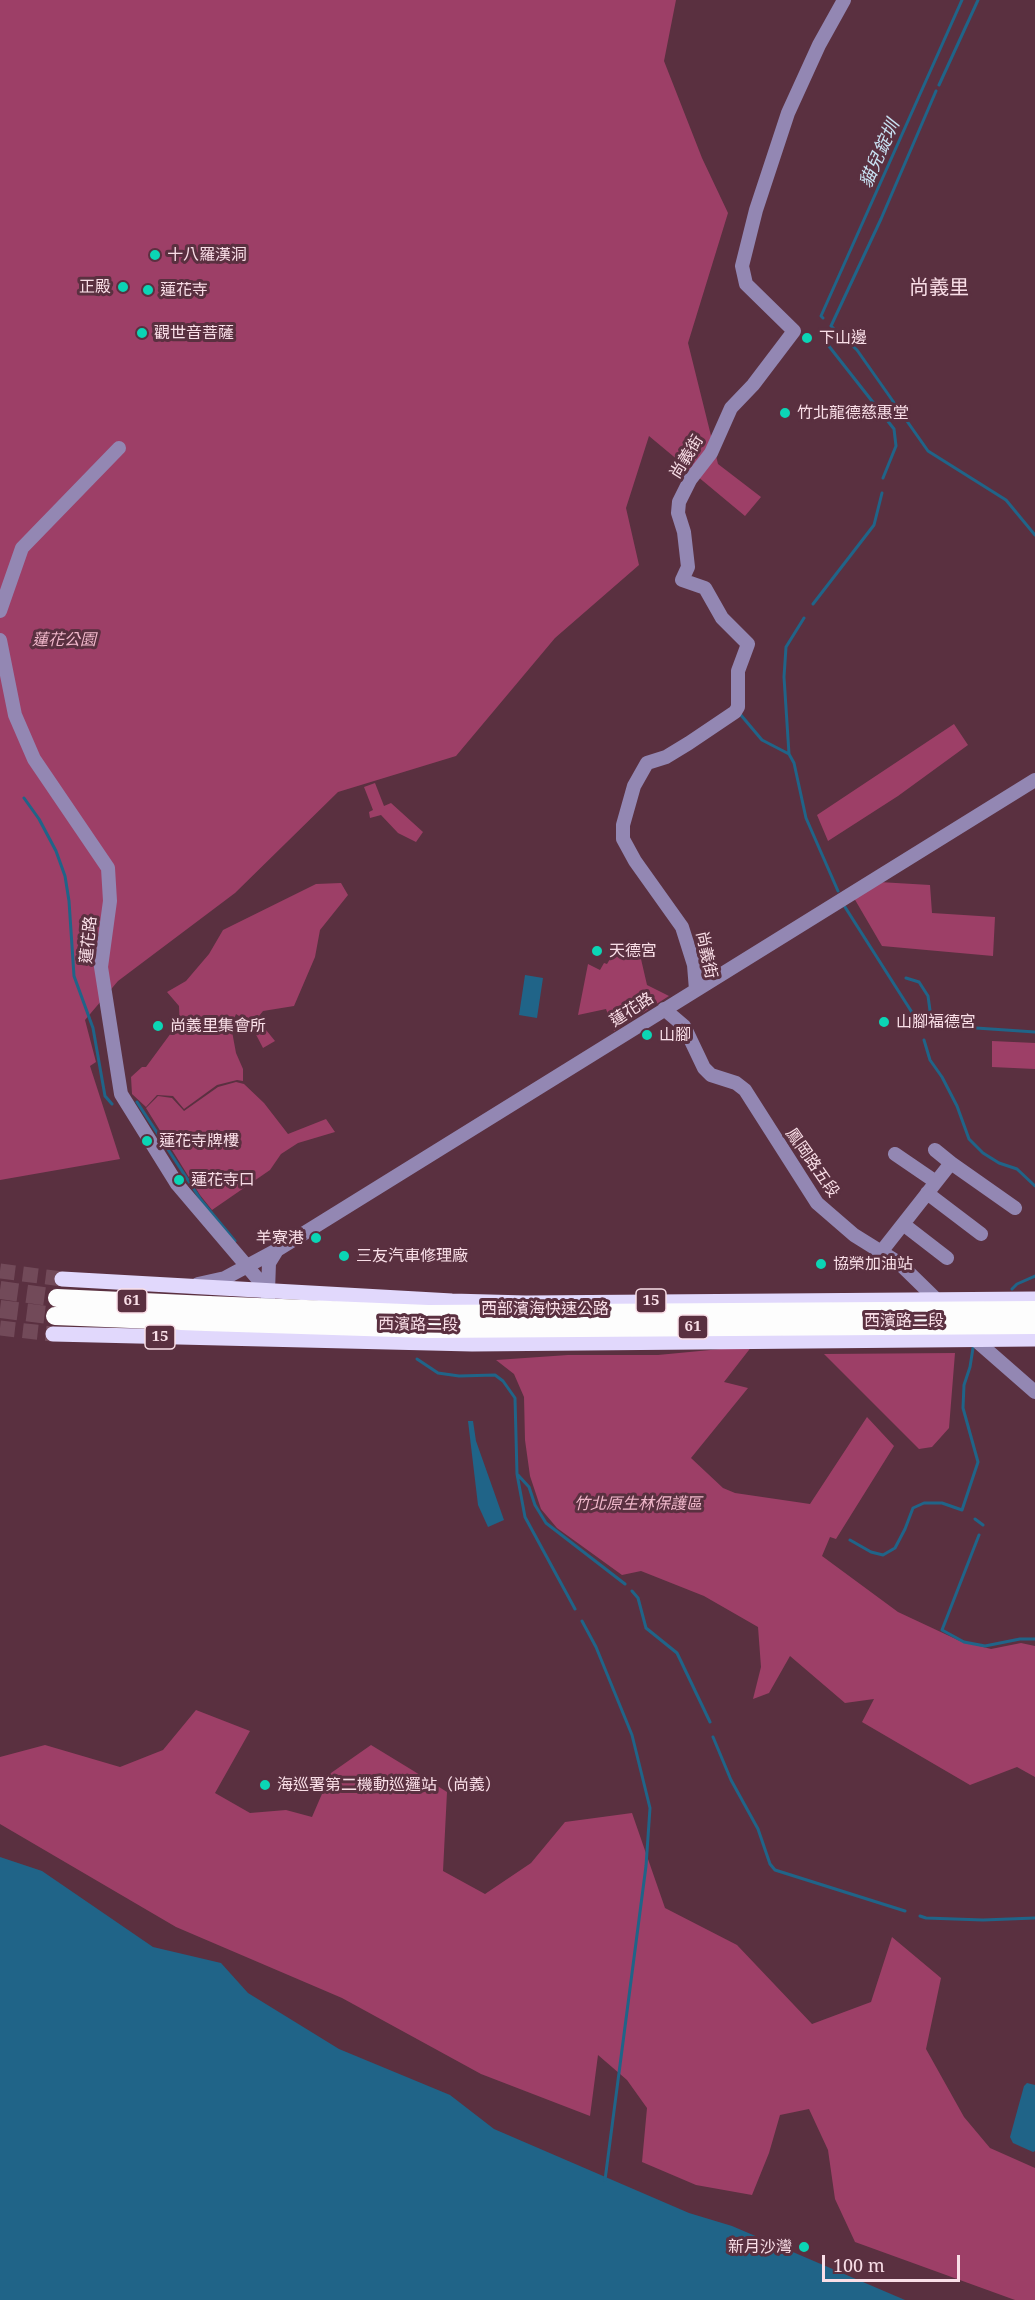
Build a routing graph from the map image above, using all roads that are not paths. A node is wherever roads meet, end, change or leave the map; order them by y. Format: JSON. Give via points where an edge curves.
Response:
{"nodes":[{"id":1,"x":844,"y":0,"type":"edge"},
{"id":2,"x":119,"y":448,"type":"dead end"},
{"id":3,"x":0,"y":611,"type":"edge"},
{"id":4,"x":0,"y":640,"type":"edge"},
{"id":5,"x":1035,"y":780,"type":"edge"},
{"id":6,"x":696,"y":990,"type":"junction"},
{"id":7,"x":664,"y":1009,"type":"junction"},
{"id":8,"x":935,"y":1150,"type":"dead end"},
{"id":9,"x":895,"y":1154,"type":"dead end"},
{"id":10,"x":951,"y":1163,"type":"junction"},
{"id":11,"x":932,"y":1188,"type":"junction"},
{"id":12,"x":1014,"y":1208,"type":"dead end"},
{"id":13,"x":903,"y":1224,"type":"junction"},
{"id":14,"x":981,"y":1234,"type":"dead end"},
{"id":15,"x":277,"y":1250,"type":"junction"},
{"id":16,"x":881,"y":1252,"type":"junction"},
{"id":17,"x":947,"y":1258,"type":"dead end"},
{"id":18,"x":247,"y":1266,"type":"junction"},
{"id":19,"x":62,"y":1279,"type":"tunnel mouth"},
{"id":20,"x":184,"y":1287,"type":"junction"},
{"id":21,"x":268,"y":1291,"type":"junction"},
{"id":22,"x":57,"y":1298,"type":"tunnel mouth"},
{"id":23,"x":1035,"y":1299,"type":"edge"},
{"id":24,"x":941,"y":1305,"type":"junction"},
{"id":25,"x":1035,"y":1310,"type":"edge"},
{"id":26,"x":207,"y":1313,"type":"junction"},
{"id":27,"x":428,"y":1321,"type":"junction"},
{"id":28,"x":54,"y":1325,"type":"joint"},
{"id":29,"x":959,"y":1325,"type":"junction"},
{"id":30,"x":1035,"y":1325,"type":"edge"},
{"id":31,"x":974,"y":1339,"type":"junction"},
{"id":32,"x":1035,"y":1339,"type":"edge"},
{"id":33,"x":268,"y":1340,"type":"junction"},
{"id":34,"x":1035,"y":1392,"type":"edge"}],
"edges":[{"from":1,"to":6,"type":"street","name":"尚義街","via":[[788,113],[742,266],[746,284],[794,331],[731,408],[711,453],[679,502],[688,567],[682,580],[705,588],[722,618],[748,644],[738,671],[738,706],[689,743],[647,763],[634,786],[623,825],[623,839],[635,861],[682,927],[694,965]]},
{"from":2,"to":3,"type":"street","via":[[22,548]]},
{"from":4,"to":18,"type":"street","name":"蓮花路","via":[[15,715],[34,759],[108,868],[110,901],[101,967],[121,1094],[177,1184]]},
{"from":5,"to":6,"type":"street","name":"蓮花路"},
{"from":6,"to":7,"type":"street","name":"蓮花路"},
{"from":7,"to":15,"type":"street","name":"蓮花路"},
{"from":7,"to":16,"type":"street","name":"鳳岡路五段","via":[[684,1026],[711,1075],[745,1090],[817,1203]]},
{"from":8,"to":10,"type":"street"},
{"from":9,"to":11,"type":"street"},
{"from":10,"to":11,"type":"street"},
{"from":10,"to":12,"type":"street"},
{"from":11,"to":13,"type":"street"},
{"from":11,"to":14,"type":"street"},
{"from":13,"to":16,"type":"street"},
{"from":13,"to":17,"type":"street"},
{"from":15,"to":18,"type":"street","name":"蓮花路"},
{"from":15,"to":21,"type":"street","via":[[269,1263]]},
{"from":16,"to":24,"type":"street","name":"鳳岡路五段","via":[[899,1263]]},
{"from":18,"to":20,"type":"street","via":[[225,1278]]},
{"from":18,"to":21,"type":"street","name":"蓮花路"},
{"from":19,"to":20,"type":"main road","name":"西濱路二段","number":"15"},
{"from":20,"to":21,"type":"main road","name":"西濱路二段","number":"15"},
{"from":21,"to":24,"type":"main road","name":"西濱路二段","number":"15","via":[[526,1303]]},
{"from":21,"to":33,"type":"street"},
{"from":22,"to":26,"type":"highway","name":"西部濱海快速公路","number":"61"},
{"from":23,"to":24,"type":"main road","name":"西濱路二段","number":"15"},
{"from":24,"to":25,"type":"highway","name":"西部濱海快速公路","number":"61"},
{"from":24,"to":27,"type":"highway","name":"西部濱海快速公路","number":"61"},
{"from":24,"to":29,"type":"street","name":"鳳岡路五段"},
{"from":26,"to":27,"type":"highway","name":"西部濱海快速公路","number":"61","bridge":true},
{"from":26,"to":28,"type":"highway","name":"西部濱海快速公路","number":"61"},
{"from":27,"to":29,"type":"highway","name":"西部濱海快速公路","number":"61"},
{"from":28,"to":33,"type":"main road","name":"西濱路二段","number":"15"},
{"from":29,"to":30,"type":"highway","name":"西部濱海快速公路","number":"61"},
{"from":29,"to":31,"type":"street","name":"鳳岡路五段"},
{"from":31,"to":32,"type":"main road","name":"西濱路二段","number":"15"},
{"from":31,"to":33,"type":"main road","name":"西濱路二段","number":"15","via":[[472,1344]]},
{"from":31,"to":34,"type":"street","name":"鳳岡路五段"}]}
